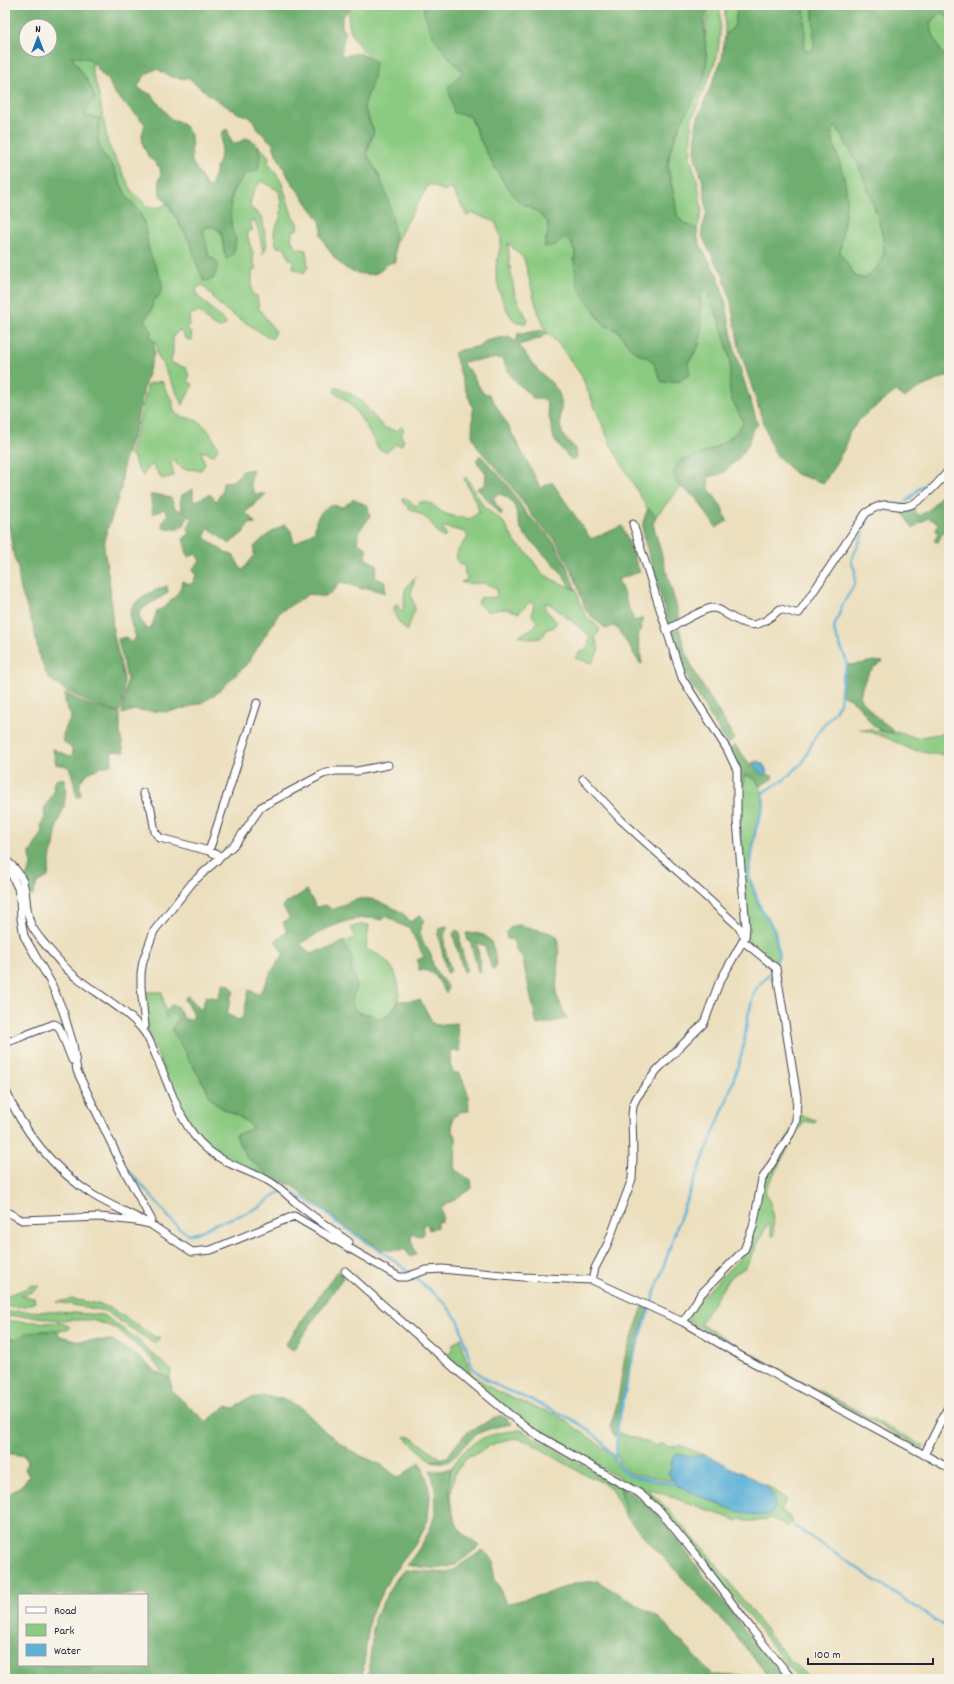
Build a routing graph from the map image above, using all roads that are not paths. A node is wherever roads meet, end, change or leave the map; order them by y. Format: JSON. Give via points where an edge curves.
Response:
{"nodes":[{"id":1,"x":949,"y":470,"type":"edge"},
{"id":2,"x":633,"y":524,"type":"dead end"},
{"id":3,"x":667,"y":630,"type":"junction"},
{"id":4,"x":257,"y":703,"type":"dead end"},
{"id":5,"x":388,"y":765,"type":"dead end"},
{"id":6,"x":583,"y":779,"type":"dead end"},
{"id":7,"x":143,"y":793,"type":"dead end"},
{"id":8,"x":209,"y":851,"type":"junction"},
{"id":9,"x":220,"y":856,"type":"junction"},
{"id":10,"x":5,"y":860,"type":"edge"},
{"id":11,"x":744,"y":939,"type":"junction"},
{"id":12,"x":142,"y":1029,"type":"junction"},
{"id":13,"x":5,"y":1043,"type":"edge"},
{"id":14,"x":77,"y":1071,"type":"junction"},
{"id":15,"x":5,"y":1090,"type":"edge"},
{"id":16,"x":5,"y":1211,"type":"edge"},
{"id":17,"x":150,"y":1224,"type":"junction"},
{"id":18,"x":375,"y":1262,"type":"junction"},
{"id":19,"x":345,"y":1271,"type":"dead end"},
{"id":20,"x":592,"y":1280,"type":"junction"},
{"id":21,"x":683,"y":1322,"type":"junction"},
{"id":22,"x":949,"y":1405,"type":"edge"},
{"id":23,"x":924,"y":1455,"type":"junction"},
{"id":24,"x":949,"y":1468,"type":"edge"},
{"id":25,"x":792,"y":1679,"type":"edge"}],
"edges":[{"from":1,"to":3,"type":"street","via":[[914,503],[900,507],[884,505],[866,513],[799,613],[780,609],[761,624],[748,625],[712,608]]},
{"from":2,"to":3,"type":"street"},
{"from":3,"to":11,"type":"street","via":[[682,678],[727,749],[737,770],[737,821],[746,927]]},
{"from":4,"to":8,"type":"street"},
{"from":5,"to":9,"type":"street","via":[[323,774],[261,807],[236,843]]},
{"from":6,"to":11,"type":"street","via":[[622,820],[734,922]]},
{"from":7,"to":8,"type":"street","via":[[160,838]]},
{"from":8,"to":9,"type":"street"},
{"from":9,"to":12,"type":"street","via":[[192,883],[154,931],[143,961],[141,987],[145,1026]]},
{"from":10,"to":12,"type":"street","via":[[23,880],[30,924],[42,941],[69,971],[124,1012]]},
{"from":10,"to":14,"type":"street","via":[[18,888],[24,936],[58,996],[67,1021]]},
{"from":11,"to":20,"type":"street","via":[[719,983],[704,1023],[657,1070],[637,1097],[632,1116],[632,1179]]},
{"from":11,"to":21,"type":"street","via":[[776,968],[797,1097],[796,1120],[791,1133],[762,1179],[754,1222],[744,1250],[701,1294]]},
{"from":12,"to":18,"type":"street","via":[[152,1046],[171,1094],[199,1142],[227,1162],[267,1180],[284,1191]]},
{"from":13,"to":14,"type":"street","via":[[54,1024],[60,1030]]},
{"from":14,"to":17,"type":"street","via":[[123,1168],[151,1219]]},
{"from":15,"to":17,"type":"street","via":[[36,1143],[52,1162],[92,1194]]},
{"from":16,"to":17,"type":"street","via":[[22,1220],[100,1217]]},
{"from":17,"to":18,"type":"street","via":[[185,1249],[199,1252],[211,1250],[294,1216]]},
{"from":18,"to":20,"type":"street","via":[[400,1277],[426,1270],[442,1269],[523,1277]]},
{"from":19,"to":25,"type":"street","via":[[509,1414],[536,1434],[639,1493],[660,1511]]},
{"from":20,"to":21,"type":"street"},
{"from":21,"to":23,"type":"street"},
{"from":22,"to":23,"type":"street"},
{"from":23,"to":24,"type":"street"}]}
